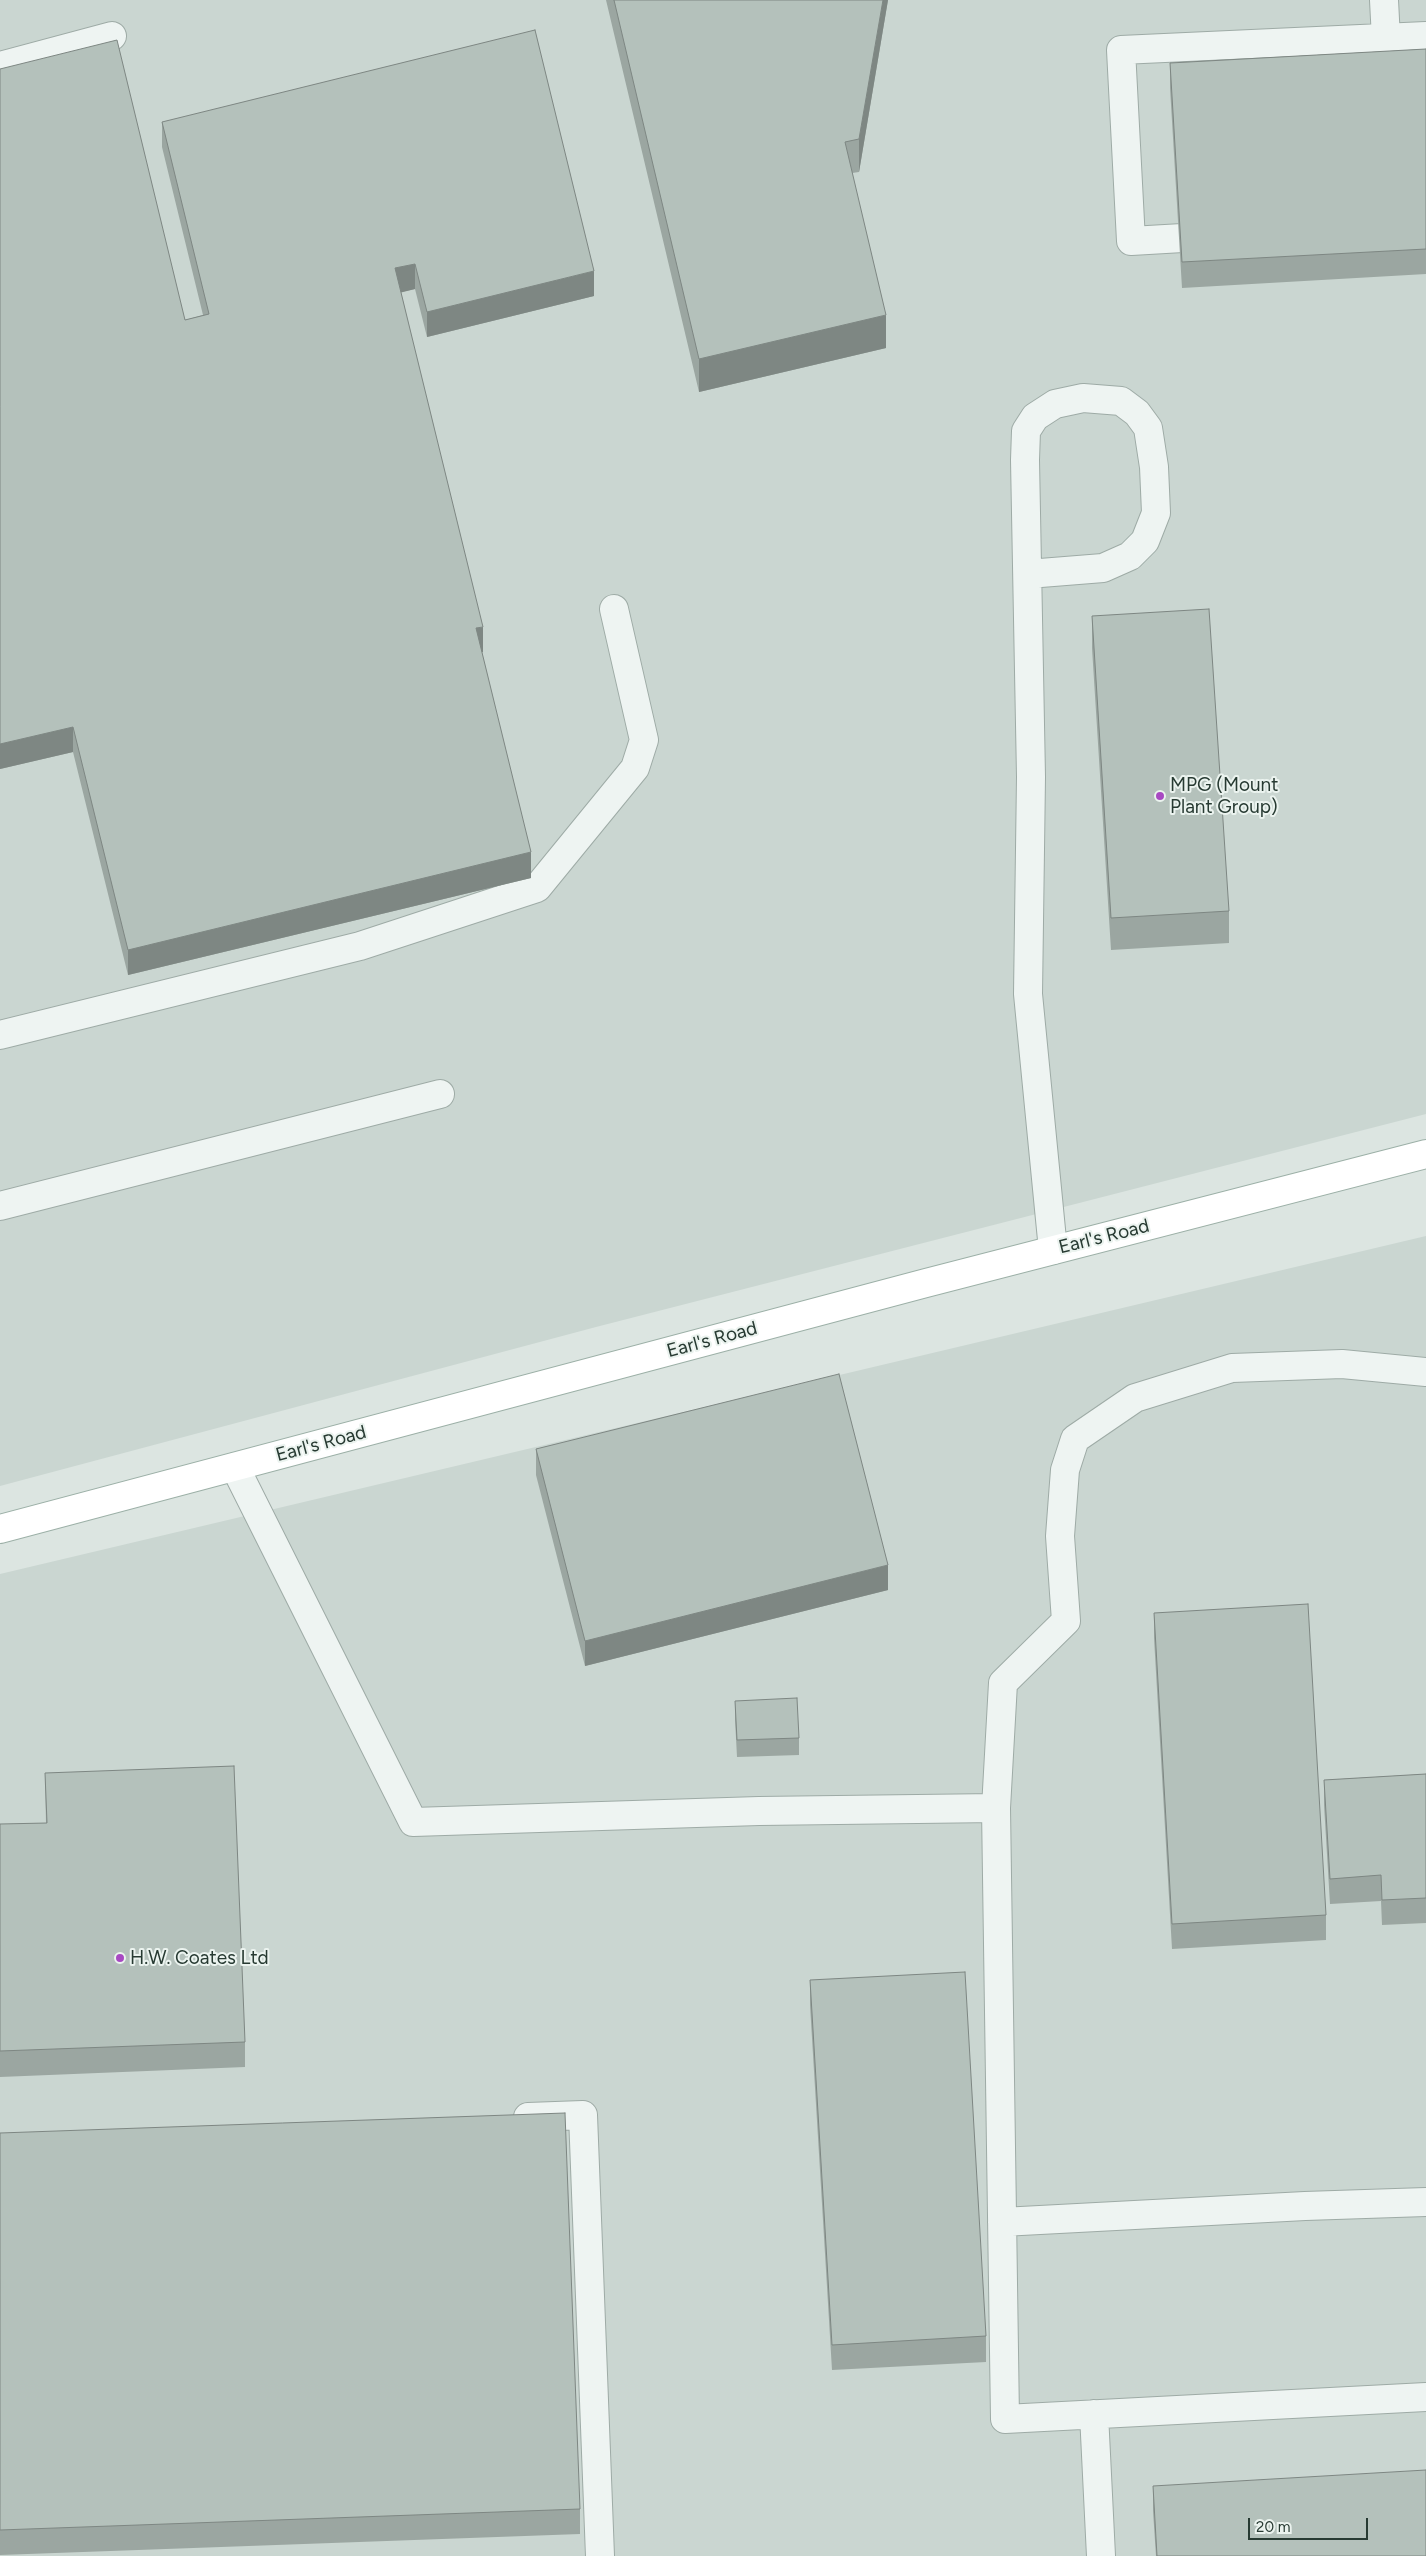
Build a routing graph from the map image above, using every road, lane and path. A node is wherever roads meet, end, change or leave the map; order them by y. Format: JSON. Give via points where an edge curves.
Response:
{"nodes":[{"id":1,"x":1384,"y":0,"type":"edge"},
{"id":2,"x":112,"y":36,"type":"dead end"},
{"id":3,"x":1426,"y":36,"type":"edge"},
{"id":4,"x":1386,"y":39,"type":"junction"},
{"id":5,"x":0,"y":66,"type":"edge"},
{"id":6,"x":1239,"y":235,"type":"edge"},
{"id":7,"x":1028,"y":574,"type":"junction"},
{"id":8,"x":614,"y":609,"type":"dead end"},
{"id":9,"x":0,"y":1035,"type":"edge"},
{"id":10,"x":440,"y":1094,"type":"dead end"},
{"id":11,"x":1426,"y":1154,"type":"edge"},
{"id":12,"x":0,"y":1206,"type":"edge"},
{"id":13,"x":1053,"y":1250,"type":"junction"},
{"id":14,"x":1426,"y":1372,"type":"edge"},
{"id":15,"x":235,"y":1467,"type":"junction"},
{"id":16,"x":0,"y":1529,"type":"edge"},
{"id":17,"x":996,"y":1808,"type":"junction"},
{"id":18,"x":504,"y":2118,"type":"edge"},
{"id":19,"x":1426,"y":2202,"type":"edge"},
{"id":20,"x":1002,"y":2222,"type":"junction"},
{"id":21,"x":1426,"y":2397,"type":"edge"},
{"id":22,"x":1094,"y":2414,"type":"junction"},
{"id":23,"x":600,"y":2556,"type":"edge"},
{"id":24,"x":1100,"y":2556,"type":"edge"}],
"edges":[{"from":1,"to":4,"type":"lane"},
{"from":2,"to":5,"type":"lane"},
{"from":3,"to":4,"type":"lane"},
{"from":4,"to":6,"type":"lane","via":[[1122,50],[1131,241]]},
{"from":7,"to":7,"type":"lane","via":[[1026,431],[1035,417],[1055,404],[1083,398],[1121,401],[1137,412],[1148,428],[1156,513],[1145,541],[1130,556],[1104,568]]},
{"from":7,"to":13,"type":"lane","via":[[1031,777],[1028,994]]},
{"from":8,"to":9,"type":"lane","via":[[644,740],[635,768],[537,888],[360,946]]},
{"from":10,"to":12,"type":"lane"},
{"from":11,"to":13,"type":"main road","name":"Earl's Road"},
{"from":13,"to":15,"type":"main road","name":"Earl's Road"},
{"from":14,"to":17,"type":"lane","via":[[1342,1364],[1232,1368],[1135,1398],[1075,1439],[1065,1470],[1060,1536],[1066,1621],[1003,1683]]},
{"from":15,"to":16,"type":"main road","name":"Earl's Road"},
{"from":15,"to":17,"type":"lane","via":[[413,1822],[760,1811]]},
{"from":17,"to":20,"type":"lane"},
{"from":18,"to":23,"type":"lane","via":[[583,2115]]},
{"from":19,"to":20,"type":"lane"},
{"from":20,"to":22,"type":"lane","via":[[1005,2419]]},
{"from":21,"to":22,"type":"lane"},
{"from":22,"to":24,"type":"lane"}]}
